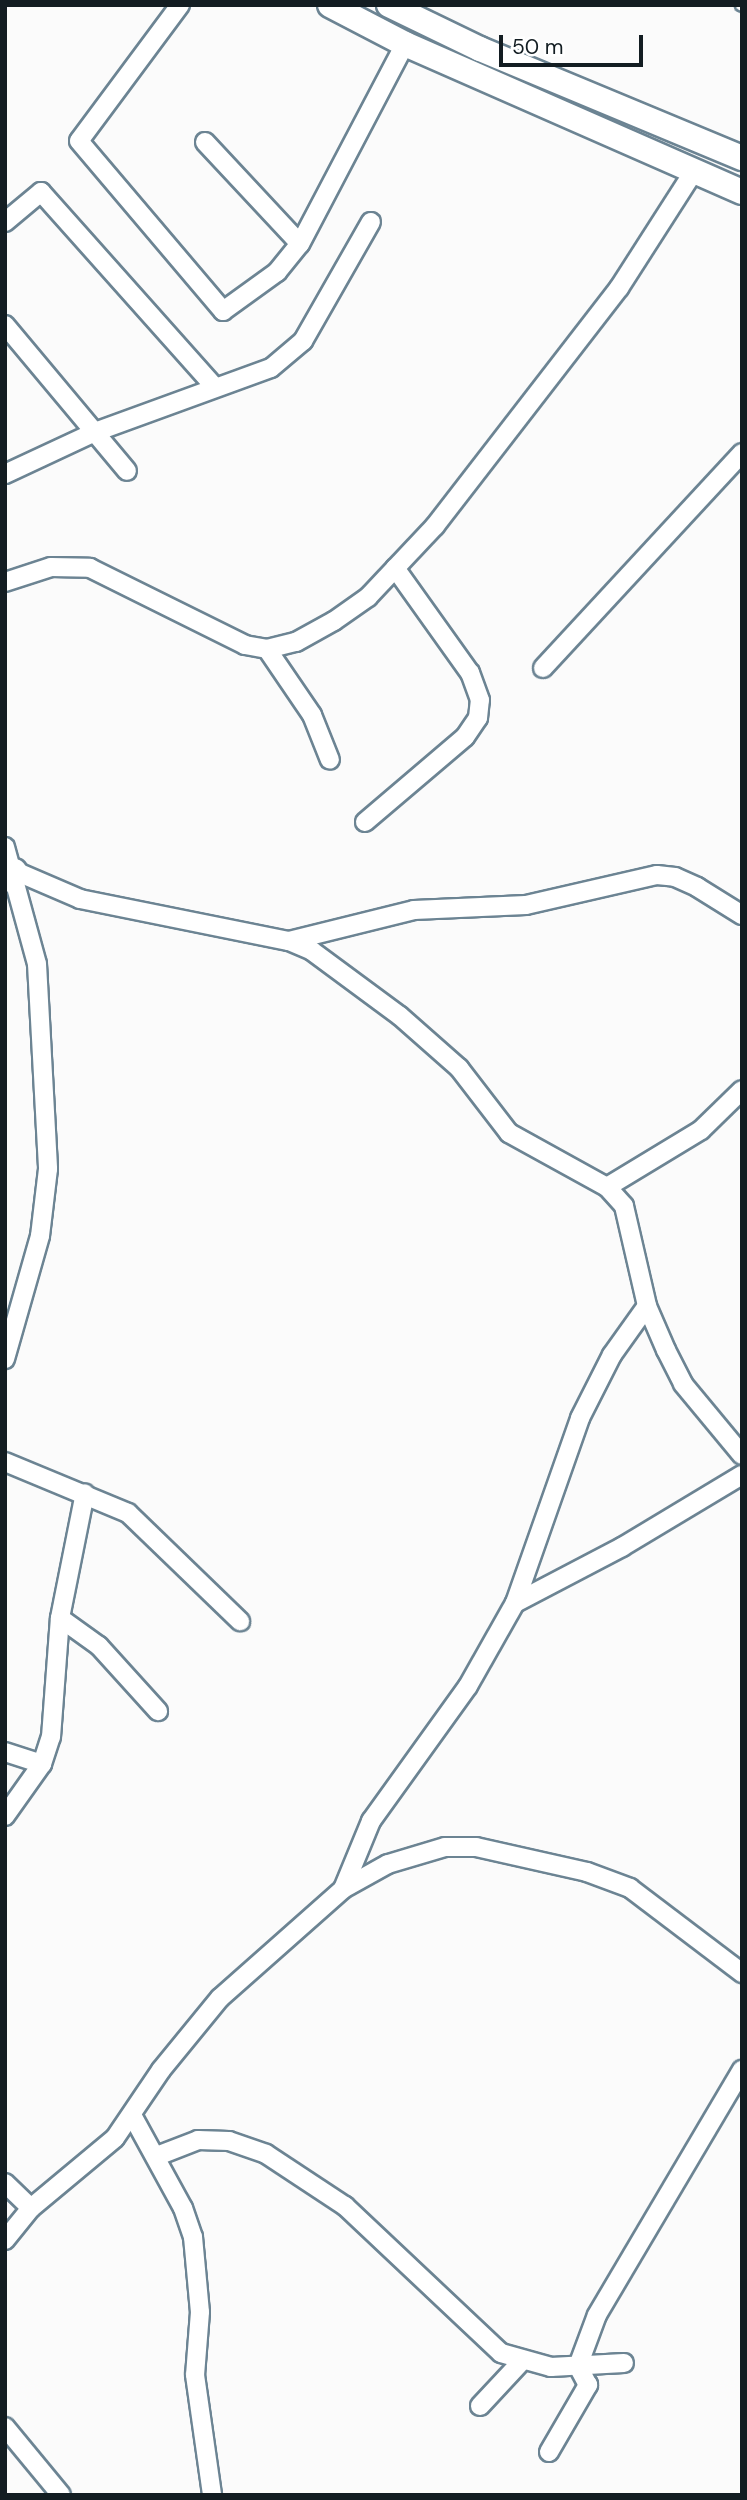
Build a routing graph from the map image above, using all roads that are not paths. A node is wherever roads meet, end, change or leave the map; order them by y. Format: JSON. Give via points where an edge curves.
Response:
{"nodes":[{"id":1,"x":180,"y":5,"type":"edge"},
{"id":2,"x":330,"y":5,"type":"edge"},
{"id":3,"x":389,"y":5,"type":"edge"},
{"id":4,"x":405,"y":44,"type":"junction"},
{"id":5,"x":205,"y":142,"type":"dead end"},
{"id":6,"x":742,"y":158,"type":"edge"},
{"id":7,"x":694,"y":171,"type":"junction"},
{"id":8,"x":742,"y":192,"type":"edge"},
{"id":9,"x":5,"y":222,"type":"edge"},
{"id":10,"x":371,"y":222,"type":"dead end"},
{"id":11,"x":300,"y":244,"type":"junction"},
{"id":12,"x":5,"y":325,"type":"edge"},
{"id":13,"x":215,"y":387,"type":"junction"},
{"id":14,"x":95,"y":432,"type":"junction"},
{"id":15,"x":742,"y":453,"type":"edge"},
{"id":16,"x":127,"y":471,"type":"dead end"},
{"id":17,"x":5,"y":474,"type":"edge"},
{"id":18,"x":396,"y":568,"type":"junction"},
{"id":19,"x":5,"y":582,"type":"edge"},
{"id":20,"x":267,"y":649,"type":"junction"},
{"id":21,"x":543,"y":668,"type":"dead end"},
{"id":22,"x":330,"y":760,"type":"dead end"},
{"id":23,"x":365,"y":822,"type":"dead end"},
{"id":24,"x":5,"y":847,"type":"edge"},
{"id":25,"x":10,"y":876,"type":"edge"},
{"id":26,"x":742,"y":915,"type":"edge"},
{"id":27,"x":289,"y":942,"type":"junction"},
{"id":28,"x":742,"y":1090,"type":"edge"},
{"id":29,"x":607,"y":1187,"type":"junction"},
{"id":30,"x":647,"y":1306,"type":"junction"},
{"id":31,"x":5,"y":1359,"type":"edge"},
{"id":32,"x":742,"y":1455,"type":"edge"},
{"id":33,"x":5,"y":1462,"type":"edge"},
{"id":34,"x":742,"y":1475,"type":"edge"},
{"id":35,"x":85,"y":1493,"type":"junction"},
{"id":36,"x":515,"y":1603,"type":"junction"},
{"id":37,"x":60,"y":1618,"type":"junction"},
{"id":38,"x":240,"y":1621,"type":"dead end"},
{"id":39,"x":158,"y":1711,"type":"dead end"},
{"id":40,"x":5,"y":1752,"type":"edge"},
{"id":41,"x":42,"y":1764,"type":"junction"},
{"id":42,"x":5,"y":1816,"type":"edge"},
{"id":43,"x":343,"y":1889,"type":"junction"},
{"id":44,"x":742,"y":1973,"type":"edge"},
{"id":45,"x":742,"y":2070,"type":"edge"},
{"id":46,"x":132,"y":2115,"type":"junction"},
{"id":47,"x":157,"y":2156,"type":"junction"},
{"id":48,"x":5,"y":2183,"type":"edge"},
{"id":49,"x":31,"y":2208,"type":"junction"},
{"id":50,"x":5,"y":2240,"type":"edge"},
{"id":51,"x":521,"y":2362,"type":"junction"},
{"id":52,"x":624,"y":2363,"type":"dead end"},
{"id":53,"x":578,"y":2366,"type":"junction"},
{"id":54,"x":480,"y":2406,"type":"dead end"},
{"id":55,"x":5,"y":2427,"type":"edge"},
{"id":56,"x":549,"y":2452,"type":"dead end"},
{"id":57,"x":61,"y":2495,"type":"edge"},
{"id":58,"x":212,"y":2495,"type":"edge"}],
"edges":[{"from":1,"to":11,"type":"street","via":[[79,141],[223,311],[277,272]]},
{"from":2,"to":4,"type":"street"},
{"from":3,"to":6,"type":"street","via":[[480,49]]},
{"from":4,"to":7,"type":"street"},
{"from":4,"to":11,"type":"street"},
{"from":5,"to":11,"type":"street"},
{"from":7,"to":8,"type":"street"},
{"from":7,"to":18,"type":"street","via":[[619,288],[435,526]]},
{"from":9,"to":13,"type":"street","via":[[41,191]]},
{"from":10,"to":13,"type":"street","via":[[303,341],[271,368]]},
{"from":12,"to":14,"type":"street"},
{"from":13,"to":14,"type":"street"},
{"from":14,"to":16,"type":"street"},
{"from":14,"to":17,"type":"street"},
{"from":15,"to":21,"type":"street"},
{"from":18,"to":20,"type":"street","via":[[368,597],[334,621],[296,642]]},
{"from":18,"to":23,"type":"street","via":[[470,673],[480,700],[478,718],[465,737]]},
{"from":19,"to":20,"type":"street","via":[[51,567],[90,568],[245,645]]},
{"from":20,"to":22,"type":"street","via":[[312,715]]},
{"from":24,"to":25,"type":"street"},
{"from":25,"to":27,"type":"street","via":[[92,903]]},
{"from":25,"to":31,"type":"street","via":[[42,1006],[48,1169],[40,1236]]},
{"from":26,"to":27,"type":"street","via":[[698,887],[657,875],[526,905],[414,910]]},
{"from":27,"to":29,"type":"street","via":[[312,951],[435,1045],[459,1068],[509,1133]]},
{"from":28,"to":29,"type":"street","via":[[701,1130]]},
{"from":29,"to":30,"type":"street","via":[[631,1222]]},
{"from":30,"to":32,"type":"street","via":[[684,1384]]},
{"from":30,"to":36,"type":"street","via":[[612,1355],[580,1418]]},
{"from":33,"to":35,"type":"street"},
{"from":34,"to":36,"type":"street","via":[[622,1547]]},
{"from":35,"to":37,"type":"street"},
{"from":35,"to":38,"type":"street","via":[[128,1513]]},
{"from":36,"to":43,"type":"street","via":[[468,1686],[371,1821]]},
{"from":37,"to":39,"type":"street","via":[[99,1646]]},
{"from":37,"to":41,"type":"street","via":[[52,1728]]},
{"from":40,"to":41,"type":"street"},
{"from":41,"to":42,"type":"street"},
{"from":43,"to":44,"type":"street","via":[[388,1864],[445,1847],[515,1854],[630,1888]]},
{"from":43,"to":46,"type":"street","via":[[220,1998]]},
{"from":45,"to":53,"type":"street","via":[[597,2315]]},
{"from":46,"to":47,"type":"street"},
{"from":46,"to":49,"type":"street","via":[[88,2165]]},
{"from":47,"to":51,"type":"street","via":[[198,2140],[229,2141],[266,2154],[345,2206],[484,2339]]},
{"from":47,"to":58,"type":"street","via":[[183,2207],[199,2265],[195,2375]]},
{"from":48,"to":49,"type":"street"},
{"from":49,"to":50,"type":"street"},
{"from":51,"to":53,"type":"street"},
{"from":51,"to":54,"type":"street"},
{"from":52,"to":53,"type":"street"},
{"from":53,"to":56,"type":"street","via":[[588,2385]]},
{"from":55,"to":57,"type":"street"}]}
